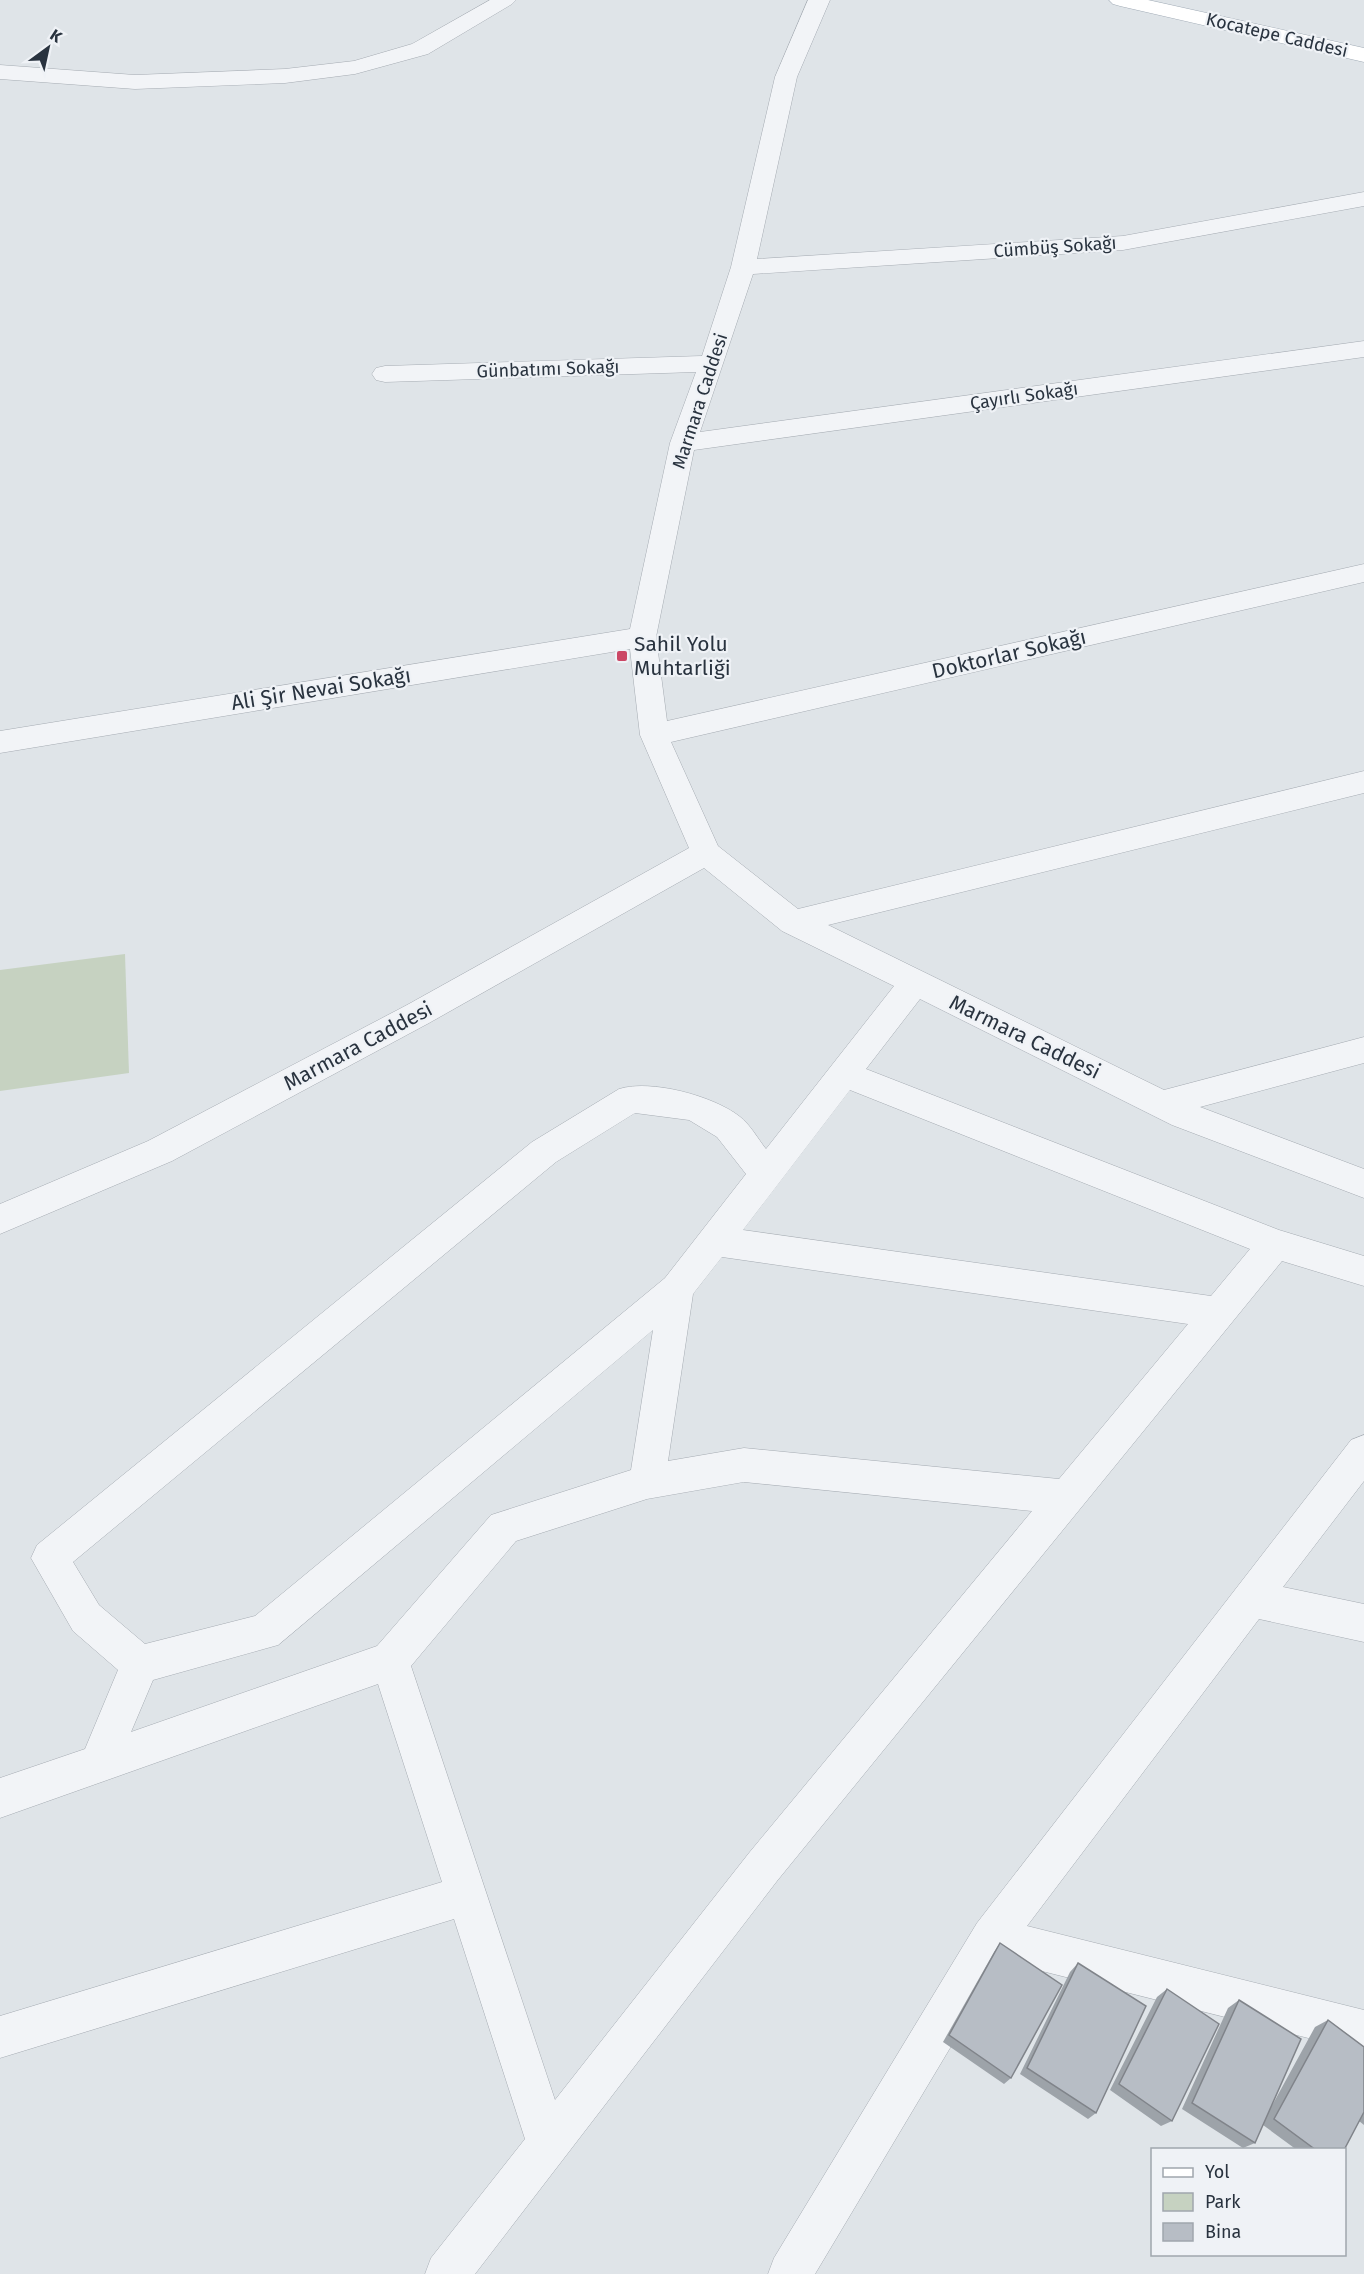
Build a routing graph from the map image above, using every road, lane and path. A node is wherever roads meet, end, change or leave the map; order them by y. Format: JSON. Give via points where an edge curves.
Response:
{"nodes":[{"id":1,"x":506,"y":0,"type":"edge"},
{"id":2,"x":834,"y":0,"type":"edge"},
{"id":3,"x":1119,"y":0,"type":"edge"},
{"id":4,"x":816,"y":9,"type":"edge"},
{"id":5,"x":1364,"y":54,"type":"edge"},
{"id":6,"x":0,"y":72,"type":"edge"},
{"id":7,"x":1364,"y":199,"type":"edge"},
{"id":8,"x":743,"y":267,"type":"junction"},
{"id":9,"x":1364,"y":349,"type":"edge"},
{"id":10,"x":712,"y":364,"type":"junction"},
{"id":11,"x":385,"y":374,"type":"dead end"},
{"id":12,"x":683,"y":443,"type":"junction"},
{"id":13,"x":1364,"y":573,"type":"edge"},
{"id":14,"x":642,"y":636,"type":"junction"},
{"id":15,"x":654,"y":735,"type":"junction"},
{"id":16,"x":0,"y":742,"type":"edge"},
{"id":17,"x":1364,"y":782,"type":"edge"},
{"id":18,"x":706,"y":853,"type":"junction"},
{"id":19,"x":794,"y":922,"type":"junction"},
{"id":20,"x":915,"y":982,"type":"junction"},
{"id":21,"x":1364,"y":1050,"type":"edge"},
{"id":22,"x":843,"y":1074,"type":"junction"},
{"id":23,"x":1161,"y":1104,"type":"junction"},
{"id":24,"x":766,"y":1174,"type":"junction"},
{"id":25,"x":1364,"y":1184,"type":"edge"},
{"id":26,"x":0,"y":1219,"type":"edge"},
{"id":27,"x":715,"y":1241,"type":"junction"},
{"id":28,"x":1275,"y":1244,"type":"junction"},
{"id":29,"x":1364,"y":1271,"type":"edge"},
{"id":30,"x":677,"y":1289,"type":"junction"},
{"id":31,"x":1219,"y":1313,"type":"junction"},
{"id":32,"x":1364,"y":1452,"type":"edge"},
{"id":33,"x":647,"y":1482,"type":"junction"},
{"id":34,"x":1067,"y":1497,"type":"junction"},
{"id":35,"x":1251,"y":1599,"type":"junction"},
{"id":36,"x":1364,"y":1623,"type":"edge"},
{"id":37,"x":390,"y":1662,"type":"junction"},
{"id":38,"x":140,"y":1664,"type":"junction"},
{"id":39,"x":98,"y":1764,"type":"junction"},
{"id":40,"x":0,"y":1798,"type":"edge"},
{"id":41,"x":467,"y":1895,"type":"junction"},
{"id":42,"x":992,"y":1938,"type":"junction"},
{"id":43,"x":1364,"y":2031,"type":"edge"},
{"id":44,"x":0,"y":2037,"type":"edge"},
{"id":45,"x":548,"y":2144,"type":"junction"},
{"id":46,"x":802,"y":2270,"type":"edge"},
{"id":47,"x":447,"y":2274,"type":"edge"}],
"edges":[{"from":1,"to":6,"type":"street","via":[[420,49],[355,68],[285,76],[135,82]]},
{"from":2,"to":4,"type":"street","name":"Marmara Caddesi"},
{"from":3,"to":5,"type":"main road","name":"Kocatepe Caddesi"},
{"from":4,"to":8,"type":"street","name":"Marmara Caddesi","via":[[786,77]]},
{"from":7,"to":8,"type":"street","name":"Cümbüş Sokağı","via":[[1123,243]]},
{"from":8,"to":10,"type":"street","name":"Marmara Caddesi"},
{"from":9,"to":12,"type":"street","name":"Çayırlı Sokağı"},
{"from":10,"to":11,"type":"street","name":"Günbatımı Sokağı"},
{"from":10,"to":12,"type":"street","name":"Marmara Caddesi"},
{"from":12,"to":14,"type":"street","name":"Marmara Caddesi"},
{"from":13,"to":15,"type":"street","name":"Doktorlar Sokağı"},
{"from":14,"to":15,"type":"street","name":"Marmara Caddesi"},
{"from":14,"to":16,"type":"street","name":"Ali Şir Nevai Sokağı"},
{"from":15,"to":18,"type":"street","name":"Marmara Caddesi"},
{"from":17,"to":19,"type":"street"},
{"from":18,"to":19,"type":"street","name":"Marmara Caddesi"},
{"from":18,"to":26,"type":"street","name":"Marmara Caddesi","via":[[418,1014],[160,1151]]},
{"from":19,"to":20,"type":"street","name":"Marmara Caddesi"},
{"from":20,"to":22,"type":"street"},
{"from":20,"to":23,"type":"street","name":"Marmara Caddesi"},
{"from":21,"to":23,"type":"street"},
{"from":22,"to":24,"type":"street"},
{"from":22,"to":28,"type":"street"},
{"from":23,"to":25,"type":"street","name":"Marmara Caddesi"},
{"from":24,"to":27,"type":"street"},
{"from":24,"to":38,"type":"street","via":[[729,1127],[695,1107],[631,1099],[544,1152],[50,1558],[86,1618]]},
{"from":27,"to":30,"type":"street"},
{"from":27,"to":31,"type":"street"},
{"from":28,"to":29,"type":"street"},
{"from":28,"to":31,"type":"street"},
{"from":30,"to":33,"type":"street"},
{"from":30,"to":38,"type":"street","via":[[265,1632]]},
{"from":31,"to":34,"type":"street"},
{"from":32,"to":35,"type":"street"},
{"from":33,"to":34,"type":"street","via":[[744,1465]]},
{"from":33,"to":37,"type":"street","via":[[504,1527]]},
{"from":34,"to":45,"type":"street","via":[[763,1867]]},
{"from":35,"to":36,"type":"street"},
{"from":35,"to":42,"type":"street"},
{"from":37,"to":39,"type":"street"},
{"from":37,"to":41,"type":"street"},
{"from":38,"to":39,"type":"street"},
{"from":39,"to":40,"type":"street"},
{"from":41,"to":44,"type":"street"},
{"from":41,"to":45,"type":"street"},
{"from":42,"to":43,"type":"street"},
{"from":42,"to":46,"type":"street"},
{"from":45,"to":47,"type":"street"}]}
